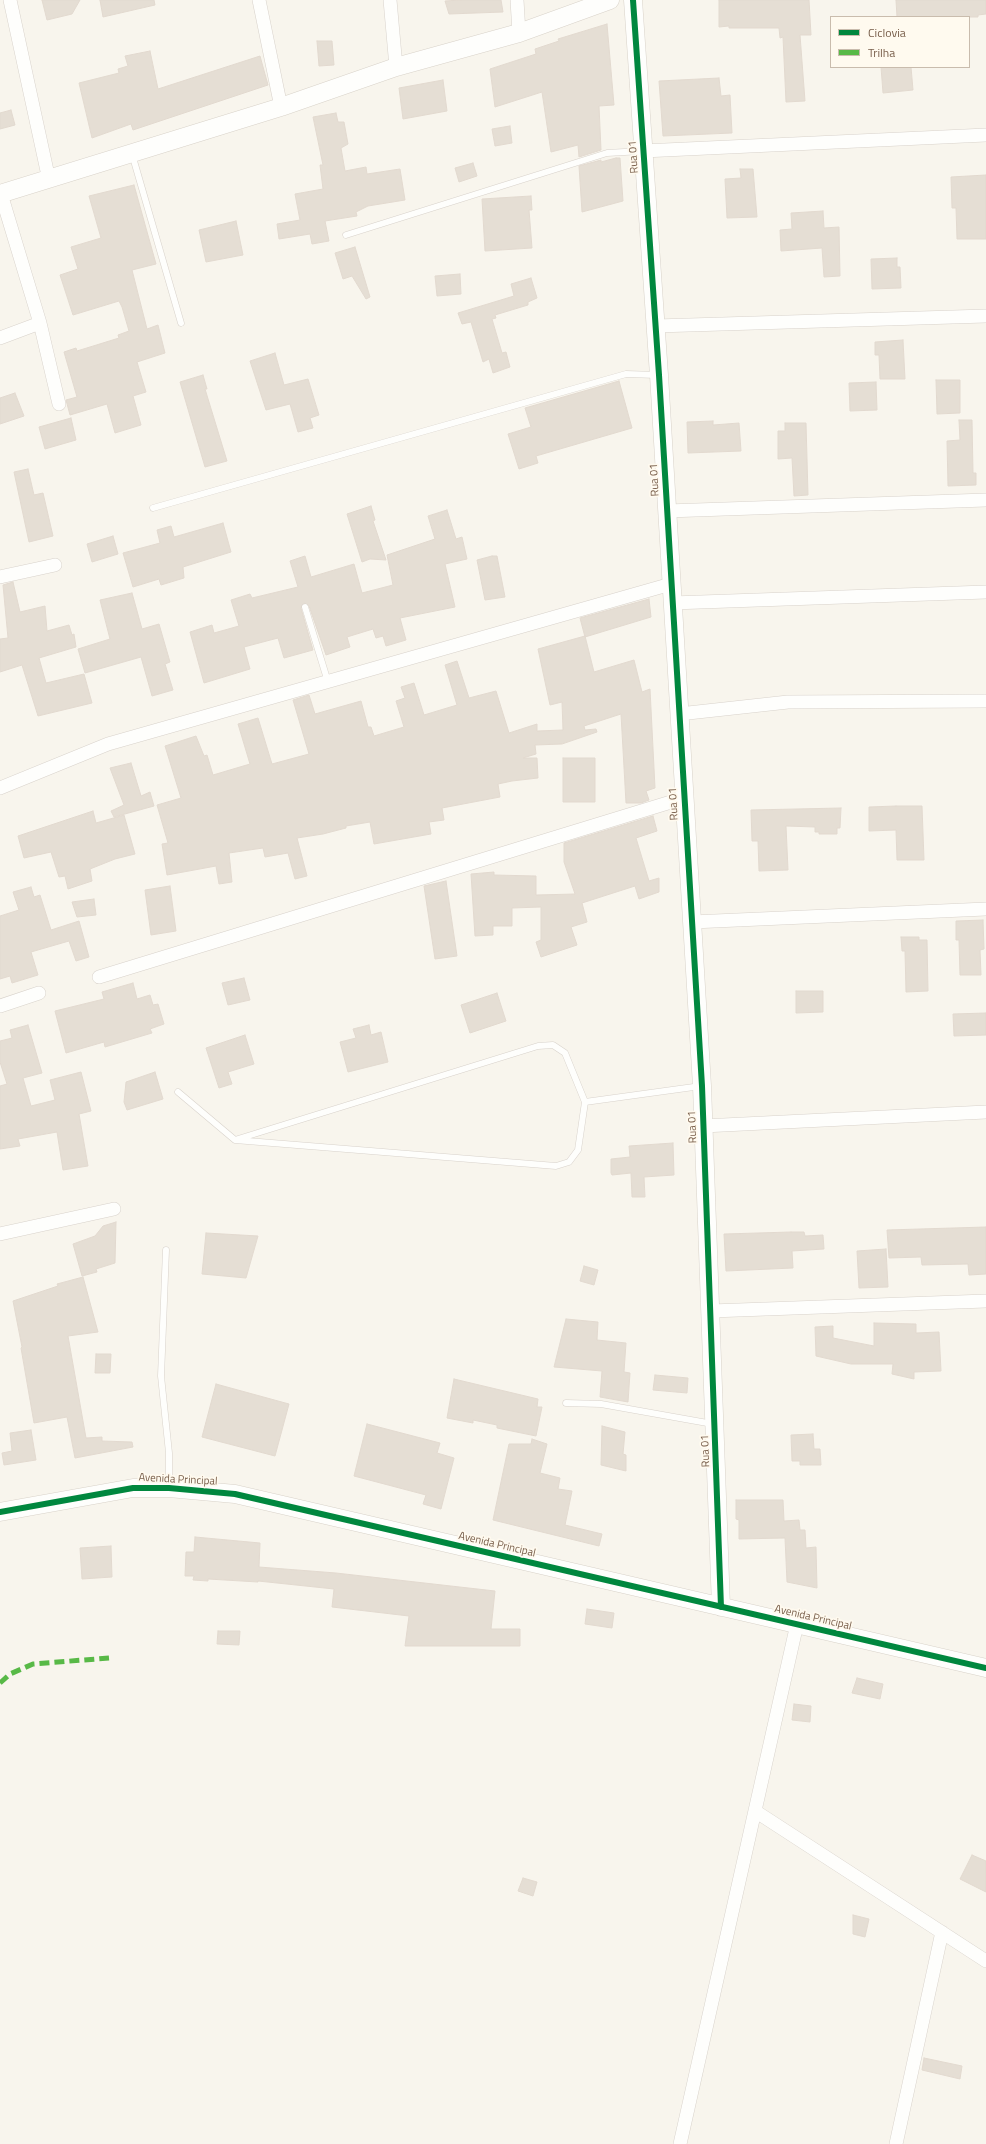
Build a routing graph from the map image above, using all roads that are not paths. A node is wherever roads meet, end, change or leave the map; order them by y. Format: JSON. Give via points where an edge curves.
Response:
{"nodes":[{"id":1,"x":10,"y":0,"type":"edge"},
{"id":2,"x":259,"y":0,"type":"edge"},
{"id":3,"x":390,"y":0,"type":"edge"},
{"id":4,"x":517,"y":0,"type":"edge"},
{"id":5,"x":610,"y":0,"type":"edge"},
{"id":6,"x":633,"y":0,"type":"edge"},
{"id":7,"x":519,"y":33,"type":"junction"},
{"id":8,"x":396,"y":67,"type":"junction"},
{"id":9,"x":281,"y":107,"type":"junction"},
{"id":10,"x":986,"y":135,"type":"edge"},
{"id":11,"x":644,"y":151,"type":"junction"},
{"id":12,"x":132,"y":154,"type":"junction"},
{"id":13,"x":49,"y":180,"type":"junction"},
{"id":14,"x":1,"y":194,"type":"edge"},
{"id":15,"x":346,"y":234,"type":"dead end"},
{"id":16,"x":986,"y":316,"type":"edge"},
{"id":17,"x":40,"y":323,"type":"junction"},
{"id":18,"x":181,"y":323,"type":"dead end"},
{"id":19,"x":656,"y":326,"type":"junction"},
{"id":20,"x":0,"y":338,"type":"edge"},
{"id":21,"x":659,"y":375,"type":"junction"},
{"id":22,"x":59,"y":404,"type":"dead end"},
{"id":23,"x":986,"y":500,"type":"edge"},
{"id":24,"x":153,"y":508,"type":"dead end"},
{"id":25,"x":667,"y":511,"type":"junction"},
{"id":26,"x":55,"y":565,"type":"dead end"},
{"id":27,"x":0,"y":577,"type":"edge"},
{"id":28,"x":671,"y":584,"type":"junction"},
{"id":29,"x":986,"y":592,"type":"edge"},
{"id":30,"x":672,"y":603,"type":"junction"},
{"id":31,"x":305,"y":607,"type":"dead end"},
{"id":32,"x":328,"y":682,"type":"junction"},
{"id":33,"x":986,"y":701,"type":"edge"},
{"id":34,"x":679,"y":714,"type":"junction"},
{"id":35,"x":0,"y":788,"type":"edge"},
{"id":36,"x":684,"y":798,"type":"junction"},
{"id":37,"x":986,"y":909,"type":"edge"},
{"id":38,"x":692,"y":922,"type":"junction"},
{"id":39,"x":99,"y":977,"type":"dead end"},
{"id":40,"x":39,"y":993,"type":"dead end"},
{"id":41,"x":0,"y":1006,"type":"edge"},
{"id":42,"x":702,"y":1086,"type":"junction"},
{"id":43,"x":178,"y":1092,"type":"dead end"},
{"id":44,"x":585,"y":1102,"type":"junction"},
{"id":45,"x":986,"y":1112,"type":"edge"},
{"id":46,"x":703,"y":1126,"type":"junction"},
{"id":47,"x":235,"y":1140,"type":"junction"},
{"id":48,"x":114,"y":1209,"type":"dead end"},
{"id":49,"x":0,"y":1234,"type":"edge"},
{"id":50,"x":166,"y":1250,"type":"dead end"},
{"id":51,"x":986,"y":1301,"type":"edge"},
{"id":52,"x":711,"y":1312,"type":"junction"},
{"id":53,"x":566,"y":1403,"type":"dead end"},
{"id":54,"x":715,"y":1424,"type":"junction"},
{"id":55,"x":170,"y":1488,"type":"junction"},
{"id":56,"x":0,"y":1512,"type":"edge"},
{"id":57,"x":721,"y":1607,"type":"junction"},
{"id":58,"x":797,"y":1624,"type":"junction"},
{"id":59,"x":986,"y":1668,"type":"edge"},
{"id":60,"x":755,"y":1812,"type":"junction"},
{"id":61,"x":942,"y":1932,"type":"junction"},
{"id":62,"x":986,"y":1961,"type":"edge"},
{"id":63,"x":680,"y":2144,"type":"edge"},
{"id":64,"x":896,"y":2144,"type":"edge"}],
"edges":[{"from":1,"to":13,"type":"street"},
{"from":2,"to":9,"type":"street"},
{"from":3,"to":8,"type":"street"},
{"from":4,"to":7,"type":"street"},
{"from":5,"to":7,"type":"street"},
{"from":6,"to":11,"type":"street","name":"Rua 01"},
{"from":7,"to":8,"type":"street"},
{"from":8,"to":9,"type":"street"},
{"from":9,"to":12,"type":"street"},
{"from":10,"to":11,"type":"street"},
{"from":11,"to":15,"type":"lane","via":[[607,153]]},
{"from":11,"to":19,"type":"street","name":"Rua 01"},
{"from":12,"to":13,"type":"street"},
{"from":12,"to":18,"type":"lane"},
{"from":13,"to":14,"type":"street"},
{"from":14,"to":17,"type":"street"},
{"from":16,"to":19,"type":"street"},
{"from":17,"to":20,"type":"street"},
{"from":17,"to":22,"type":"street"},
{"from":19,"to":21,"type":"street","name":"Rua 01"},
{"from":21,"to":24,"type":"lane","via":[[626,374]]},
{"from":21,"to":25,"type":"street","name":"Rua 01"},
{"from":23,"to":25,"type":"street"},
{"from":25,"to":28,"type":"street","name":"Rua 01"},
{"from":26,"to":27,"type":"street"},
{"from":28,"to":30,"type":"street","name":"Rua 01"},
{"from":28,"to":32,"type":"street"},
{"from":29,"to":30,"type":"street"},
{"from":30,"to":34,"type":"street","name":"Rua 01"},
{"from":31,"to":32,"type":"lane"},
{"from":32,"to":35,"type":"street","via":[[108,744]]},
{"from":33,"to":34,"type":"street","via":[[788,702]]},
{"from":34,"to":36,"type":"street","name":"Rua 01"},
{"from":36,"to":38,"type":"street","name":"Rua 01"},
{"from":36,"to":39,"type":"street"},
{"from":37,"to":38,"type":"street"},
{"from":38,"to":42,"type":"street","name":"Rua 01"},
{"from":40,"to":41,"type":"street"},
{"from":42,"to":44,"type":"lane"},
{"from":42,"to":46,"type":"street","name":"Rua 01"},
{"from":43,"to":47,"type":"lane"},
{"from":44,"to":47,"type":"lane","via":[[578,1150],[570,1162],[556,1166]]},
{"from":44,"to":47,"type":"lane","via":[[565,1053],[553,1045],[538,1046]]},
{"from":45,"to":46,"type":"street"},
{"from":46,"to":52,"type":"street","name":"Rua 01"},
{"from":48,"to":49,"type":"street"},
{"from":50,"to":55,"type":"lane","via":[[161,1376]]},
{"from":51,"to":52,"type":"street"},
{"from":52,"to":54,"type":"street","name":"Rua 01"},
{"from":53,"to":54,"type":"lane","via":[[601,1404]]},
{"from":54,"to":57,"type":"street","name":"Rua 01"},
{"from":55,"to":56,"type":"street","name":"Avenida Principal","via":[[133,1488]]},
{"from":55,"to":57,"type":"street","name":"Avenida Principal","via":[[235,1494]]},
{"from":57,"to":58,"type":"street","name":"Avenida Principal"},
{"from":58,"to":59,"type":"street","name":"Avenida Principal"},
{"from":58,"to":60,"type":"street"},
{"from":60,"to":61,"type":"street"},
{"from":60,"to":63,"type":"street"},
{"from":61,"to":62,"type":"street"},
{"from":61,"to":64,"type":"street"}]}
